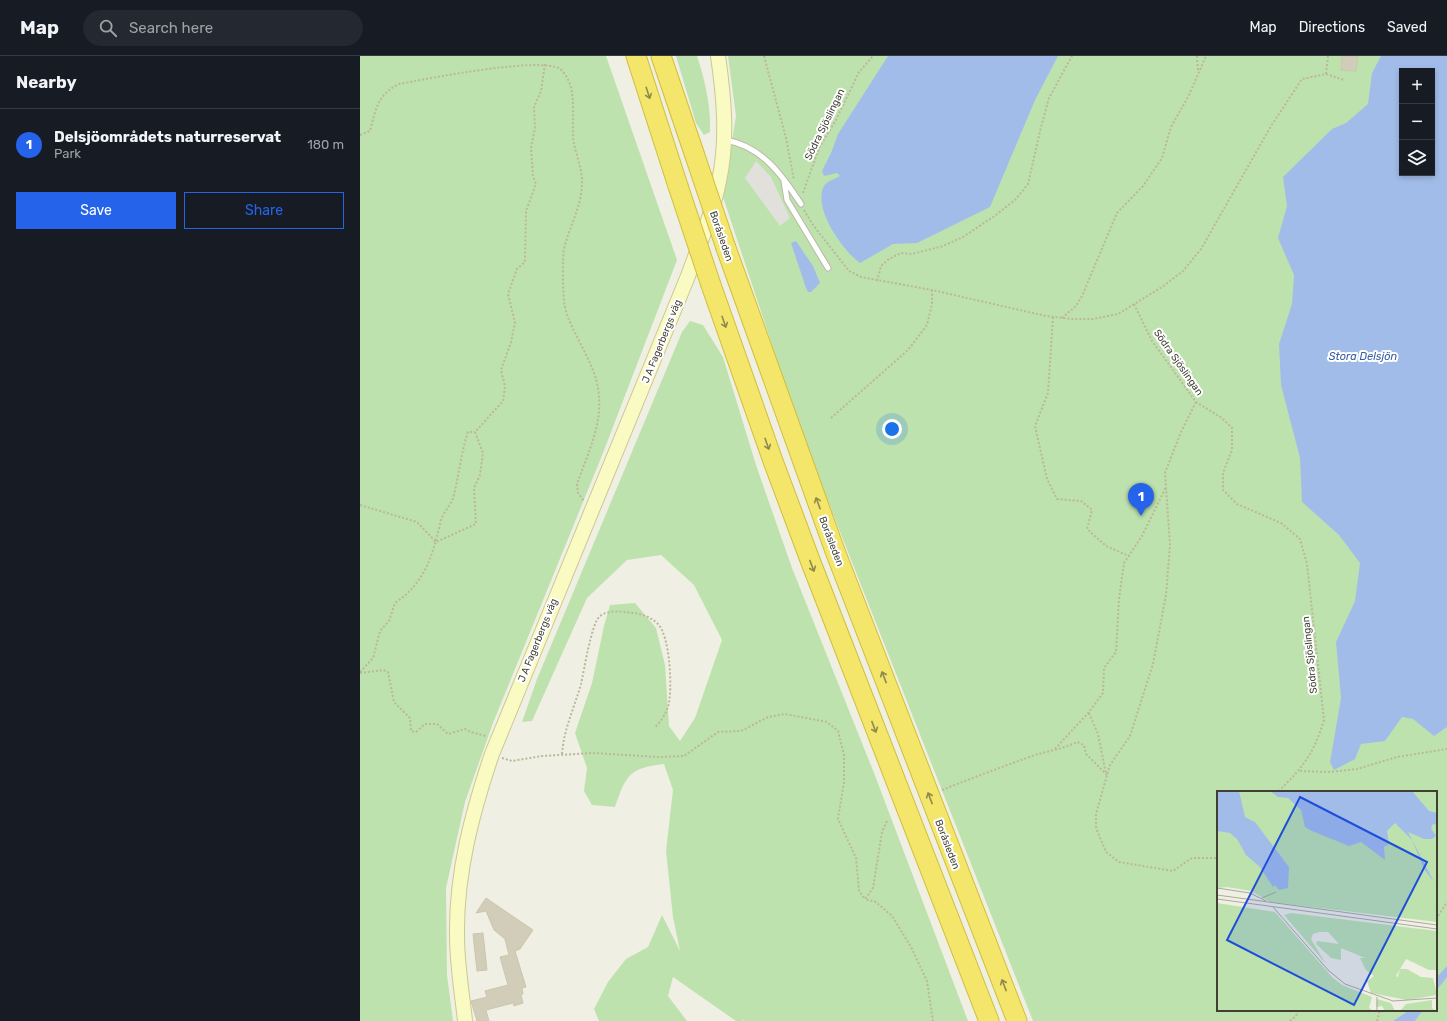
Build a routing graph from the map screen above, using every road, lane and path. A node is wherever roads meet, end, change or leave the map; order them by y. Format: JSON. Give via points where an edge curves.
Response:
{"nodes":[{"id":1,"x":636,"y":56,"type":"edge"},
{"id":2,"x":661,"y":56,"type":"edge"},
{"id":3,"x":718,"y":56,"type":"edge"},
{"id":4,"x":764,"y":56,"type":"edge"},
{"id":5,"x":873,"y":56,"type":"edge"},
{"id":6,"x":1072,"y":56,"type":"edge"},
{"id":7,"x":1197,"y":56,"type":"edge"},
{"id":8,"x":1206,"y":56,"type":"edge"},
{"id":9,"x":1328,"y":56,"type":"edge"},
{"id":10,"x":545,"y":64,"type":"junction"},
{"id":11,"x":1198,"y":73,"type":"junction"},
{"id":12,"x":1326,"y":74,"type":"junction"},
{"id":13,"x":1344,"y":80,"type":"dead end"},
{"id":14,"x":360,"y":135,"type":"edge"},
{"id":15,"x":724,"y":140,"type":"junction"},
{"id":16,"x":784,"y":178,"type":"junction"},
{"id":17,"x":795,"y":183,"type":"dead end"},
{"id":18,"x":801,"y":204,"type":"joint"},
{"id":19,"x":805,"y":211,"type":"dead end"},
{"id":20,"x":828,"y":268,"type":"dead end"},
{"id":21,"x":877,"y":281,"type":"junction"},
{"id":22,"x":932,"y":290,"type":"junction"},
{"id":23,"x":1134,"y":304,"type":"junction"},
{"id":24,"x":1053,"y":317,"type":"junction"},
{"id":25,"x":1062,"y":318,"type":"junction"},
{"id":26,"x":1196,"y":402,"type":"junction"},
{"id":27,"x":831,"y":418,"type":"dead end"},
{"id":28,"x":475,"y":432,"type":"junction"},
{"id":29,"x":1166,"y":486,"type":"junction"},
{"id":30,"x":582,"y":500,"type":"dead end"},
{"id":31,"x":360,"y":505,"type":"edge"},
{"id":32,"x":436,"y":542,"type":"junction"},
{"id":33,"x":1129,"y":556,"type":"junction"},
{"id":34,"x":360,"y":673,"type":"edge"},
{"id":35,"x":1089,"y":712,"type":"junction"},
{"id":36,"x":656,"y":727,"type":"dead end"},
{"id":37,"x":497,"y":740,"type":"junction"},
{"id":38,"x":1055,"y":749,"type":"junction"},
{"id":39,"x":1447,"y":749,"type":"edge"},
{"id":40,"x":492,"y":754,"type":"junction"},
{"id":41,"x":562,"y":754,"type":"junction"},
{"id":42,"x":1300,"y":771,"type":"junction"},
{"id":43,"x":1107,"y":775,"type":"junction"},
{"id":44,"x":942,"y":790,"type":"dead end"},
{"id":45,"x":1279,"y":791,"type":"edge"},
{"id":46,"x":887,"y":821,"type":"dead end"},
{"id":47,"x":1217,"y":858,"type":"edge"},
{"id":48,"x":865,"y":899,"type":"junction"},
{"id":49,"x":1447,"y":902,"type":"edge"},
{"id":50,"x":1437,"y":917,"type":"edge"},
{"id":51,"x":1298,"y":1011,"type":"edge"},
{"id":52,"x":1380,"y":1011,"type":"edge"},
{"id":53,"x":465,"y":1021,"type":"edge"},
{"id":54,"x":933,"y":1021,"type":"edge"},
{"id":55,"x":989,"y":1021,"type":"edge"},
{"id":56,"x":1018,"y":1021,"type":"edge"},
{"id":57,"x":1290,"y":1021,"type":"edge"},
{"id":58,"x":1378,"y":1021,"type":"edge"}],
"edges":[{"from":1,"to":55,"type":"highway","one_way":true,"bridge":true,"via":[[711,285],[773,461]]},
{"from":56,"to":2,"type":"highway","name":"Boråsleden","one_way":true,"bridge":true,"via":[[838,558],[726,248]]},
{"from":3,"to":15,"type":"street","via":[[723,89]]},
{"from":4,"to":17,"type":"path"},
{"from":5,"to":18,"type":"path","name":"Södra Sjöslingan","via":[[859,72],[820,148]]},
{"from":6,"to":21,"type":"path","via":[[1050,98],[1028,184],[1016,199],[963,237],[943,246],[912,254],[901,253],[889,259],[881,266]]},
{"from":7,"to":11,"type":"path"},
{"from":8,"to":11,"type":"path"},
{"from":9,"to":12,"type":"path"},
{"from":10,"to":14,"type":"path","via":[[475,70],[399,84],[389,89],[378,102],[370,131]]},
{"from":10,"to":28,"type":"path","via":[[541,90],[534,107],[535,128],[531,148],[536,184],[526,211],[525,262],[517,269],[508,294],[515,323],[501,370],[505,386],[503,401]]},
{"from":10,"to":30,"type":"path","via":[[559,68],[567,77],[571,88],[573,135],[582,184],[580,204],[564,250],[564,302],[570,323],[593,368],[600,398],[597,427],[577,484]]},
{"from":11,"to":25,"type":"path","via":[[1171,127],[1162,158],[1142,186],[1117,213],[1082,296],[1076,306]]},
{"from":12,"to":13,"type":"path"},
{"from":12,"to":23,"type":"path","via":[[1302,79],[1271,126],[1209,235],[1187,265],[1162,287]]},
{"from":15,"to":16,"type":"lane","via":[[758,152]]},
{"from":15,"to":37,"type":"street","name":"J A Fagerbergs väg","via":[[720,181],[688,276]]},
{"from":16,"to":18,"type":"lane"},
{"from":16,"to":20,"type":"lane","via":[[787,200]]},
{"from":19,"to":21,"type":"path","via":[[849,271]]},
{"from":21,"to":22,"type":"path"},
{"from":22,"to":24,"type":"path"},
{"from":22,"to":27,"type":"path","via":[[927,325],[908,350]]},
{"from":23,"to":25,"type":"path","via":[[1118,314],[1093,319]]},
{"from":23,"to":26,"type":"path","name":"Södra Sjöslingan","via":[[1152,340]]},
{"from":24,"to":25,"type":"path"},
{"from":24,"to":33,"type":"path","via":[[1048,393],[1035,426],[1047,479],[1057,499],[1081,501],[1092,510],[1087,529],[1106,546]]},
{"from":26,"to":29,"type":"path","via":[[1165,473]]},
{"from":26,"to":42,"type":"path","name":"Södra Sjöslingan","via":[[1222,418],[1232,428],[1232,450],[1223,473],[1223,490],[1237,504],[1281,523],[1300,539],[1307,564],[1324,720],[1318,740]]},
{"from":28,"to":32,"type":"path","via":[[468,432],[460,473],[453,497],[442,518]]},
{"from":28,"to":32,"type":"path","via":[[483,453],[480,475],[474,488],[476,524]]},
{"from":29,"to":33,"type":"path","via":[[1142,536]]},
{"from":29,"to":43,"type":"path","via":[[1170,545],[1166,595],[1153,664],[1130,736],[1110,765]]},
{"from":31,"to":32,"type":"path","via":[[417,522]]},
{"from":32,"to":34,"type":"path","via":[[429,565],[408,594],[395,603],[389,621],[380,631],[373,658]]},
{"from":33,"to":35,"type":"path","via":[[1124,563],[1119,599],[1116,652],[1104,668],[1104,693]]},
{"from":34,"to":37,"type":"path","via":[[383,670],[388,672],[394,702],[410,718],[411,731],[416,732],[425,724],[437,724],[448,734],[465,729]]},
{"from":35,"to":38,"type":"path"},
{"from":35,"to":43,"type":"path","via":[[1098,734]]},
{"from":36,"to":41,"type":"path","via":[[668,707],[669,666],[665,635],[658,624],[644,615],[616,611],[604,614],[598,618],[567,725]]},
{"from":37,"to":40,"type":"street","name":"J A Fagerbergs väg"},
{"from":38,"to":43,"type":"path","via":[[1077,742],[1084,745],[1086,754]]},
{"from":38,"to":44,"type":"path"},
{"from":39,"to":42,"type":"path","via":[[1397,757],[1357,769],[1330,772]]},
{"from":40,"to":41,"type":"path","via":[[512,761]]},
{"from":40,"to":53,"type":"street","name":"J A Fagerbergs väg","via":[[469,830],[459,890],[457,936]]},
{"from":41,"to":48,"type":"path","via":[[684,756],[718,732],[741,730],[768,717],[785,714],[827,722],[838,731],[844,755],[844,782],[838,819],[856,858],[859,891]]},
{"from":42,"to":45,"type":"path","name":"Södra Sjöslingan"},
{"from":43,"to":47,"type":"path","via":[[1096,814],[1096,828],[1106,852],[1119,862],[1173,871],[1192,858]]},
{"from":46,"to":48,"type":"path","via":[[882,832],[873,888]]},
{"from":48,"to":54,"type":"path","via":[[876,902],[892,916],[911,947],[927,981]]},
{"from":49,"to":50,"type":"path"},
{"from":51,"to":57,"type":"path"},
{"from":52,"to":58,"type":"path"}]}
